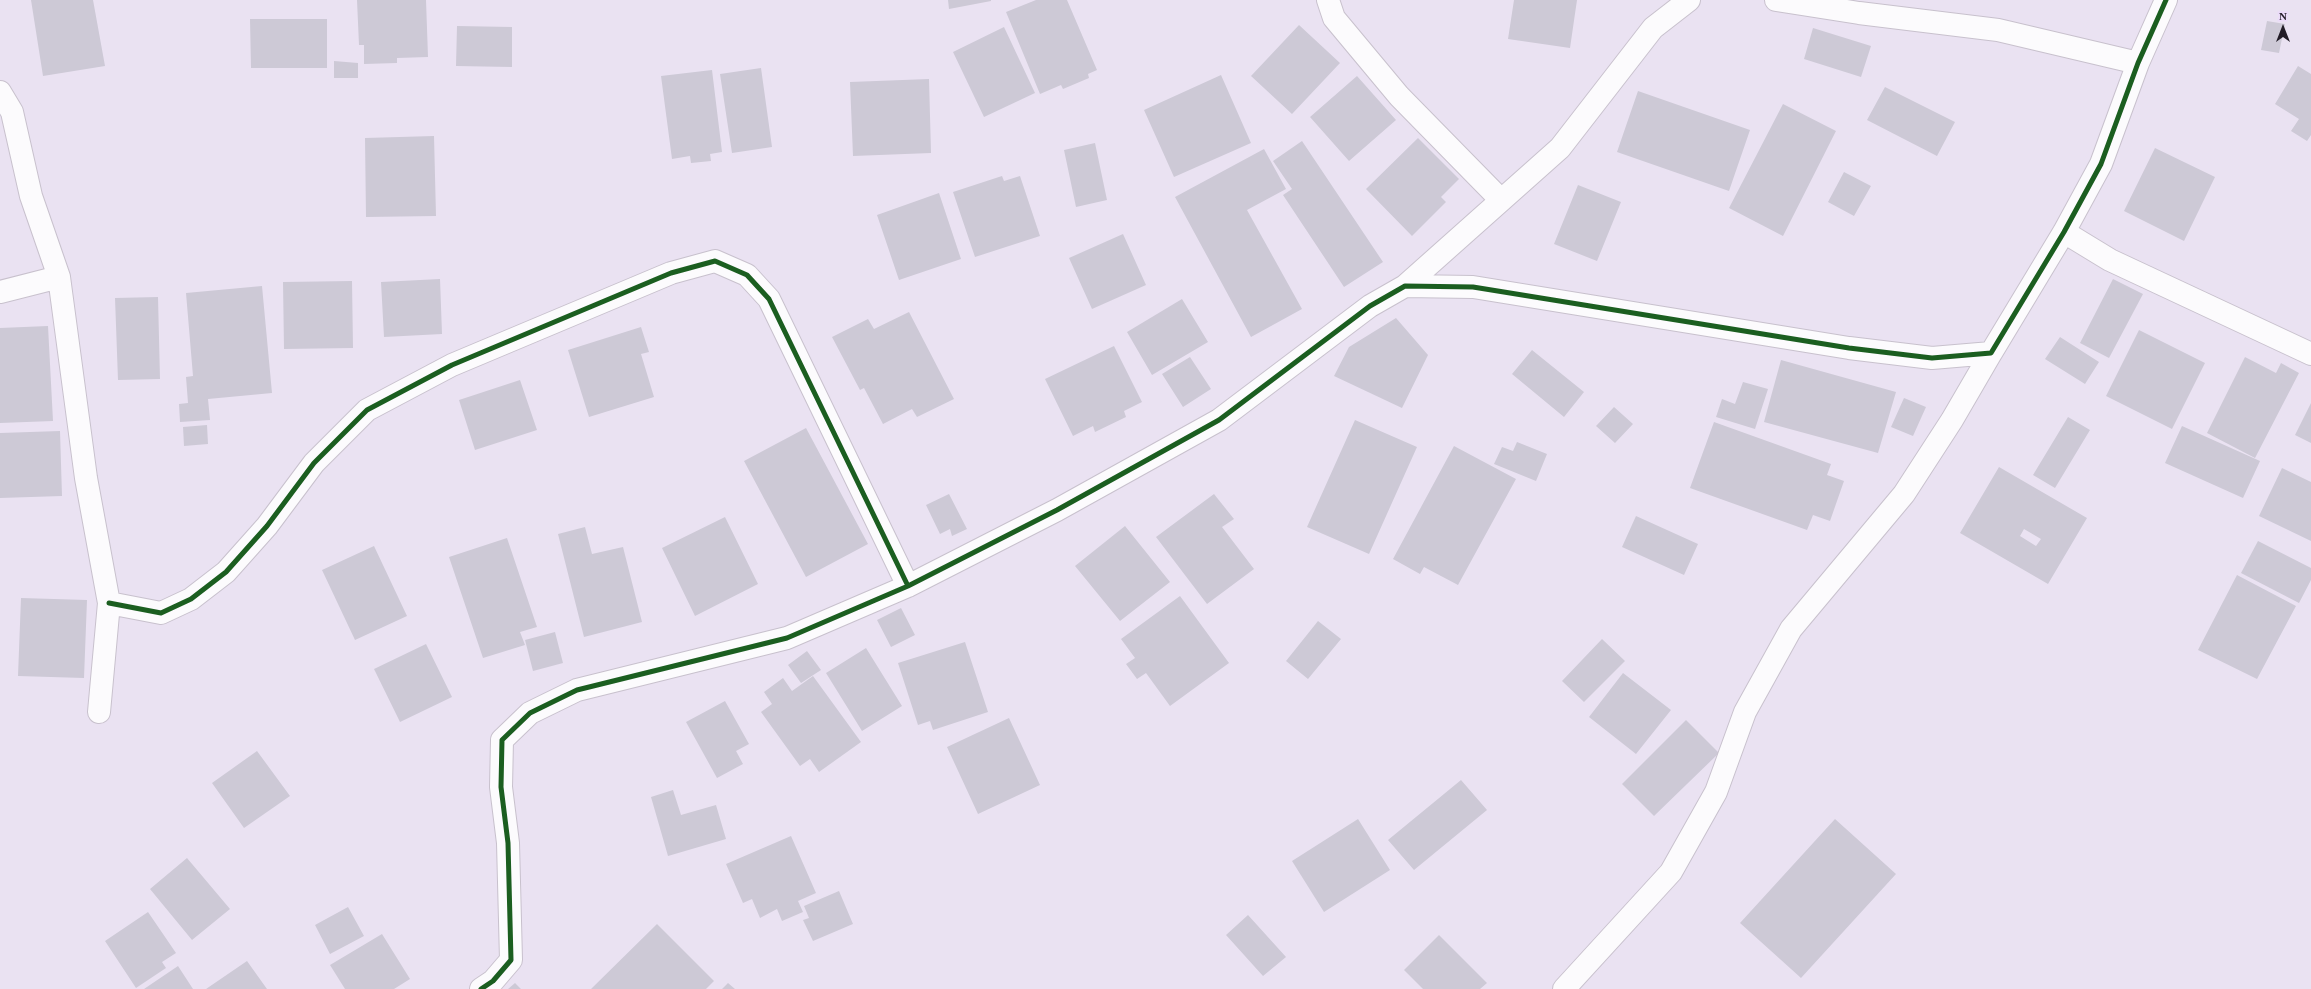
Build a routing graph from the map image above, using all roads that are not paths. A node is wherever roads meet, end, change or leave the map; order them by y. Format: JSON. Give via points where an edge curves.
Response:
{"nodes":[{"id":1,"x":1328,"y":0,"type":"edge"},
{"id":2,"x":1689,"y":0,"type":"edge"},
{"id":3,"x":1776,"y":0,"type":"edge"},
{"id":4,"x":2166,"y":0,"type":"edge"},
{"id":5,"x":2138,"y":63,"type":"junction"},
{"id":6,"x":0,"y":92,"type":"edge"},
{"id":7,"x":1501,"y":200,"type":"junction"},
{"id":8,"x":2064,"y":232,"type":"junction"},
{"id":9,"x":59,"y":277,"type":"junction"},
{"id":10,"x":1405,"y":286,"type":"junction"},
{"id":11,"x":0,"y":292,"type":"edge"},
{"id":12,"x":1991,"y":353,"type":"junction"},
{"id":13,"x":2311,"y":354,"type":"edge"},
{"id":14,"x":908,"y":586,"type":"junction"},
{"id":15,"x":109,"y":603,"type":"junction"},
{"id":16,"x":99,"y":712,"type":"dead end"},
{"id":17,"x":481,"y":989,"type":"edge"},
{"id":18,"x":1564,"y":989,"type":"edge"}],
"edges":[{"from":1,"to":7,"type":"street","via":[[1334,18],[1399,96]]},
{"from":2,"to":7,"type":"street","via":[[1653,28],[1560,148]]},
{"from":3,"to":5,"type":"street","via":[[1998,30]]},
{"from":4,"to":5,"type":"street"},
{"from":5,"to":8,"type":"street","via":[[2101,164]]},
{"from":6,"to":9,"type":"street","via":[[12,112],[32,196]]},
{"from":7,"to":10,"type":"street"},
{"from":8,"to":12,"type":"street"},
{"from":8,"to":13,"type":"street","via":[[2110,260]]},
{"from":9,"to":11,"type":"street"},
{"from":9,"to":15,"type":"street","via":[[86,478]]},
{"from":10,"to":12,"type":"street","via":[[1473,287],[1849,348],[1932,358]]},
{"from":10,"to":14,"type":"street","via":[[1370,306],[1219,420],[1057,510]]},
{"from":12,"to":18,"type":"street","via":[[1904,494],[1791,629],[1745,712],[1716,792],[1671,872]]},
{"from":14,"to":15,"type":"street","via":[[769,300],[747,275],[715,261],[672,273],[459,362],[367,410],[314,463],[267,526],[226,572],[190,599],[162,613]]},
{"from":14,"to":17,"type":"street","via":[[787,638],[577,690],[530,713],[502,740],[501,787],[508,843],[511,960],[493,981]]},
{"from":15,"to":16,"type":"street"}]}
